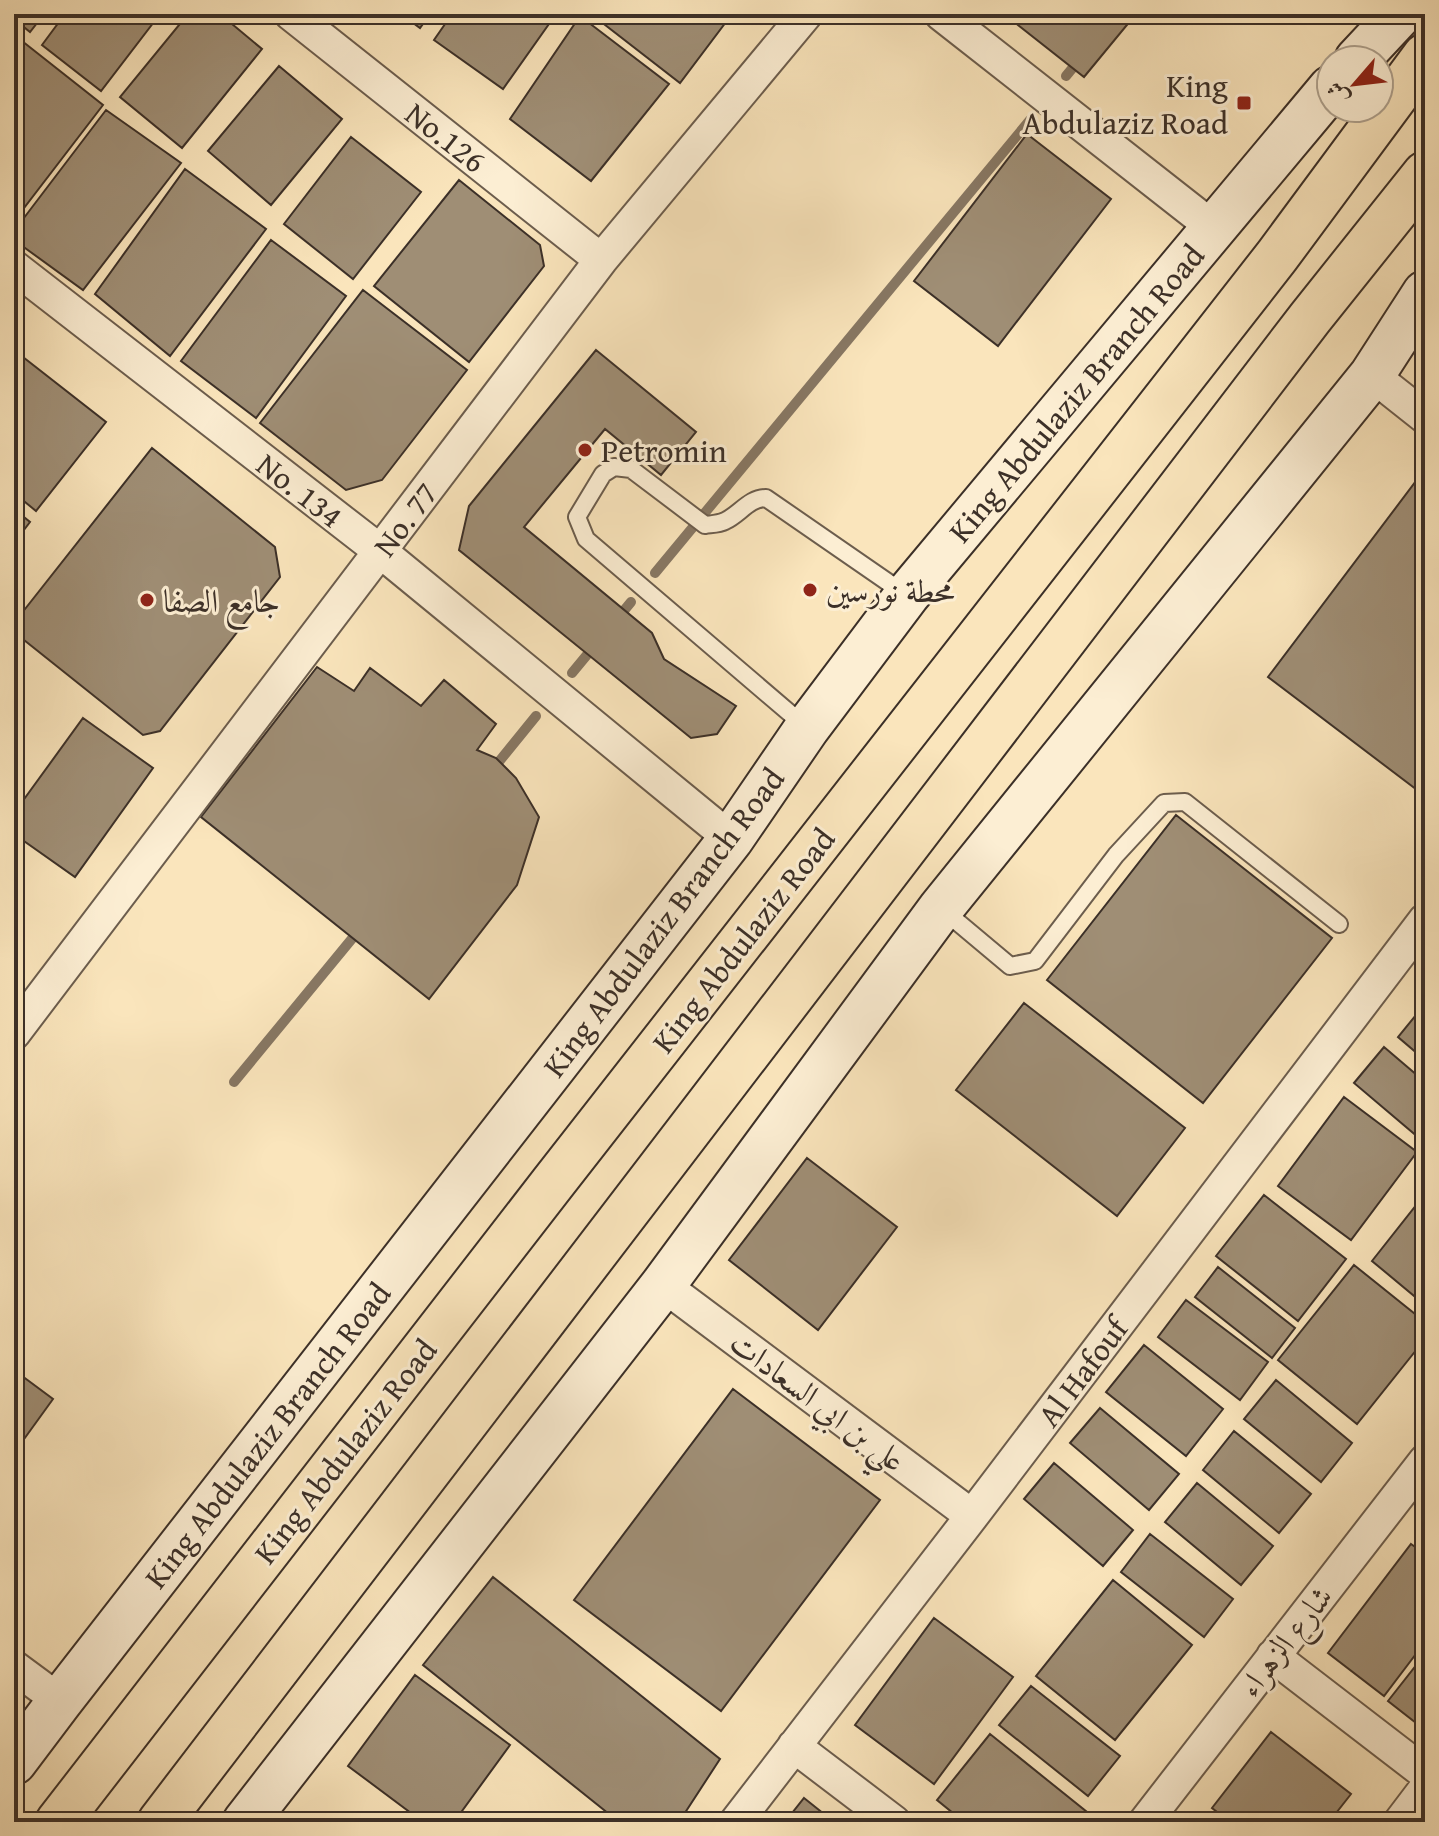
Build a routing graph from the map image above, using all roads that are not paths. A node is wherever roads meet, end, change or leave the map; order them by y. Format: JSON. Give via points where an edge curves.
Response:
{"nodes":[{"id":1,"x":291,"y":14,"type":"edge"},
{"id":2,"x":806,"y":14,"type":"edge"},
{"id":3,"x":941,"y":14,"type":"edge"},
{"id":4,"x":1378,"y":14,"type":"edge"},
{"id":5,"x":1400,"y":14,"type":"edge"},
{"id":6,"x":1359,"y":44,"type":"edge"},
{"id":7,"x":1372,"y":44,"type":"edge"},
{"id":8,"x":1425,"y":56,"type":"edge"},
{"id":9,"x":1315,"y":105,"type":"edge"},
{"id":10,"x":1425,"y":174,"type":"edge"},
{"id":11,"x":1215,"y":229,"type":"junction"},
{"id":12,"x":601,"y":260,"type":"junction"},
{"id":13,"x":14,"y":267,"type":"edge"},
{"id":14,"x":1425,"y":293,"type":"edge"},
{"id":15,"x":1372,"y":375,"type":"junction"},
{"id":16,"x":1425,"y":417,"type":"edge"},
{"id":17,"x":380,"y":551,"type":"junction"},
{"id":18,"x":907,"y":595,"type":"junction"},
{"id":19,"x":807,"y":728,"type":"junction"},
{"id":20,"x":731,"y":839,"type":"junction"},
{"id":21,"x":941,"y":908,"type":"junction"},
{"id":22,"x":1425,"y":920,"type":"edge"},
{"id":23,"x":1339,"y":924,"type":"dead end"},
{"id":24,"x":14,"y":1033,"type":"edge"},
{"id":25,"x":663,"y":1285,"type":"junction"},
{"id":26,"x":1425,"y":1461,"type":"edge"},
{"id":27,"x":972,"y":1516,"type":"junction"},
{"id":28,"x":1273,"y":1656,"type":"junction"},
{"id":29,"x":14,"y":1667,"type":"edge"},
{"id":30,"x":60,"y":1701,"type":"junction"},
{"id":31,"x":794,"y":1746,"type":"junction"},
{"id":32,"x":216,"y":1748,"type":"junction"},
{"id":33,"x":18,"y":1751,"type":"edge"},
{"id":34,"x":1425,"y":1773,"type":"edge"},
{"id":35,"x":1425,"y":1789,"type":"edge"},
{"id":36,"x":58,"y":1822,"type":"edge"},
{"id":37,"x":160,"y":1822,"type":"edge"},
{"id":38,"x":175,"y":1822,"type":"edge"},
{"id":39,"x":245,"y":1822,"type":"edge"},
{"id":40,"x":736,"y":1822,"type":"edge"},
{"id":41,"x":894,"y":1822,"type":"edge"},
{"id":42,"x":1145,"y":1822,"type":"edge"},
{"id":43,"x":1400,"y":1822,"type":"edge"}],
"edges":[{"from":1,"to":12,"type":"street","name":"No.126"},
{"from":2,"to":12,"type":"street","name":"No. 77"},
{"from":3,"to":11,"type":"street"},
{"from":4,"to":6,"type":"main road","name":"King Abdulaziz Branch Road"},
{"from":5,"to":7,"type":"main road"},
{"from":8,"to":36,"type":"main road","name":"King Abdulaziz Road","via":[[1277,256]]},
{"from":9,"to":11,"type":"main road","name":"King Abdulaziz Branch Road"},
{"from":10,"to":32,"type":"main road"},
{"from":11,"to":18,"type":"main road","name":"King Abdulaziz Branch Road"},
{"from":12,"to":17,"type":"street","name":"No. 77"},
{"from":13,"to":17,"type":"street","name":"No. 134"},
{"from":14,"to":15,"type":"main road"},
{"from":15,"to":16,"type":"street"},
{"from":15,"to":21,"type":"main road"},
{"from":17,"to":20,"type":"street","name":"No. 134"},
{"from":17,"to":24,"type":"street","name":"No. 77"},
{"from":18,"to":19,"type":"main road","name":"King Abdulaziz Branch Road"},
{"from":18,"to":19,"type":"lane","via":[[766,498],[755,499],[721,523],[705,525],[631,469],[614,467],[603,474],[577,517],[586,539]]},
{"from":19,"to":20,"type":"main road","name":"King Abdulaziz Branch Road"},
{"from":20,"to":30,"type":"main road","name":"King Abdulaziz Branch Road"},
{"from":21,"to":23,"type":"lane","via":[[1010,966],[1035,961],[1116,855],[1164,803],[1185,802]]},
{"from":21,"to":25,"type":"main road"},
{"from":22,"to":27,"type":"street","name":"Al Hafouf"},
{"from":25,"to":27,"type":"street","name":"علي بن ابي السعادات"},
{"from":25,"to":39,"type":"main road"},
{"from":26,"to":28,"type":"street","name":"شارع الزهراء"},
{"from":27,"to":31,"type":"street","name":"Al Hafouf"},
{"from":28,"to":34,"type":"street"},
{"from":28,"to":42,"type":"street","name":"شارع الزهراء"},
{"from":29,"to":30,"type":"street"},
{"from":30,"to":33,"type":"main road","name":"King Abdulaziz Branch Road"},
{"from":31,"to":40,"type":"street","name":"Al Hafouf"},
{"from":31,"to":41,"type":"street"},
{"from":32,"to":37,"type":"main road"},
{"from":32,"to":38,"type":"main road"},
{"from":35,"to":43,"type":"street"}]}
